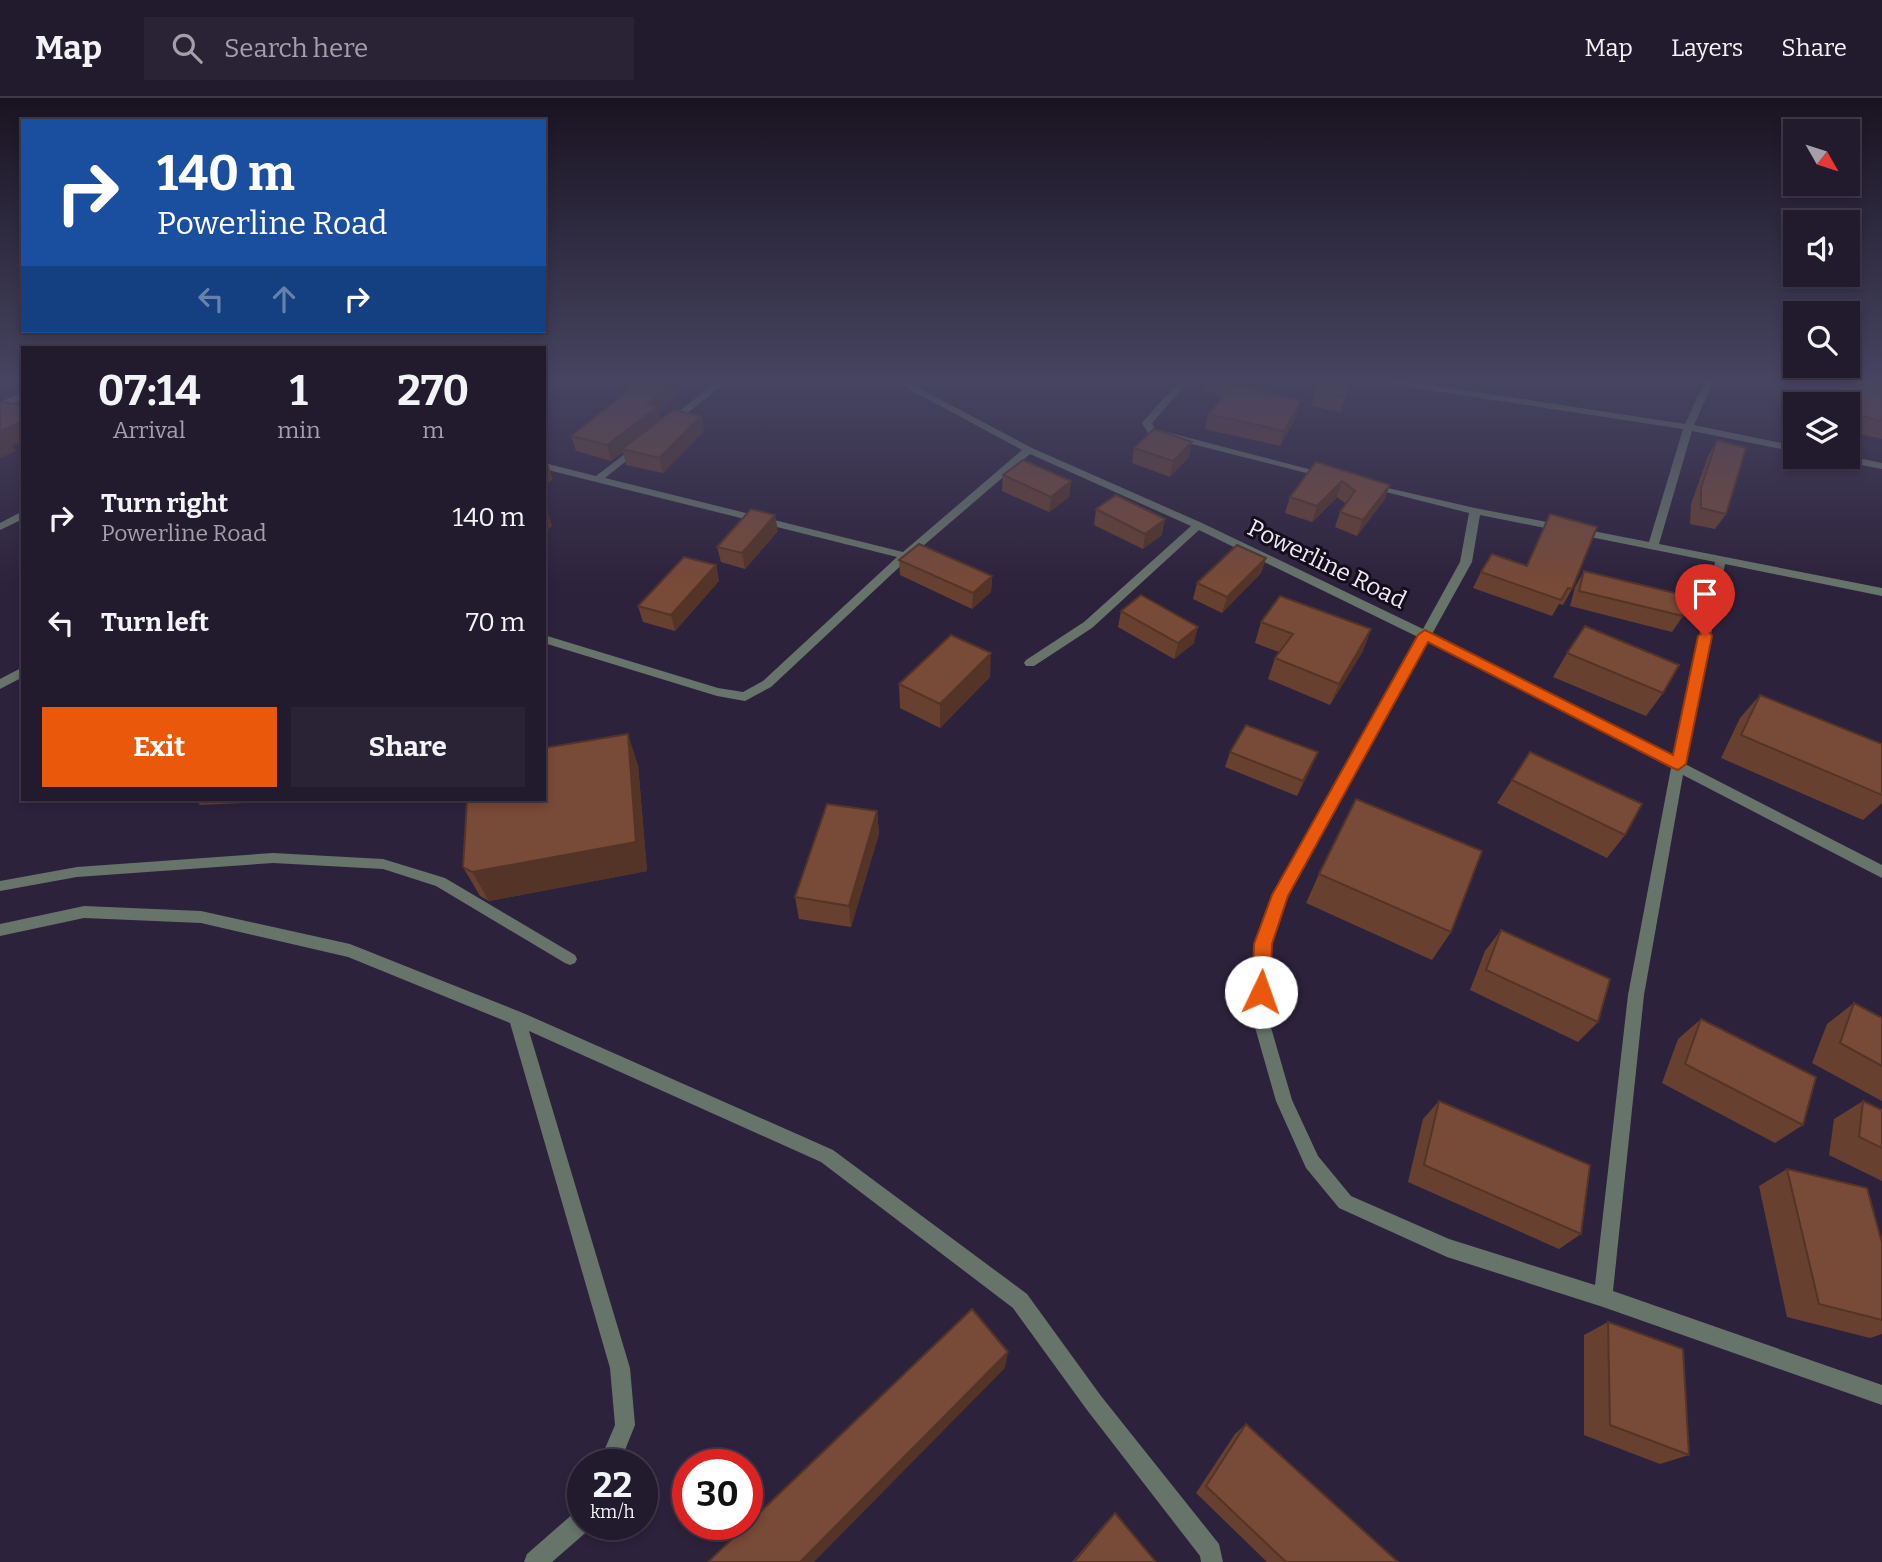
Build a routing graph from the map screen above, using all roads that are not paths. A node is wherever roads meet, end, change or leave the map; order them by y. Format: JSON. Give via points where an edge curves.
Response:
{"nodes":[{"id":1,"x":636,"y":449,"type":"edge"},
{"id":2,"x":1227,"y":449,"type":"edge"},
{"id":3,"x":1682,"y":449,"type":"edge"},
{"id":4,"x":1029,"y":450,"type":"joint"},
{"id":5,"x":1860,"y":462,"type":"edge"},
{"id":6,"x":546,"y":466,"type":"edge"},
{"id":7,"x":1882,"y":466,"type":"edge"},
{"id":8,"x":1340,"y":478,"type":"edge"},
{"id":9,"x":598,"y":479,"type":"junction"},
{"id":10,"x":1354,"y":482,"type":"edge"},
{"id":11,"x":1475,"y":510,"type":"junction"},
{"id":12,"x":21,"y":515,"type":"edge"},
{"id":13,"x":1198,"y":525,"type":"junction"},
{"id":14,"x":0,"y":527,"type":"edge"},
{"id":15,"x":1653,"y":545,"type":"junction"},
{"id":16,"x":905,"y":556,"type":"junction"},
{"id":17,"x":1721,"y":559,"type":"junction"},
{"id":18,"x":1882,"y":592,"type":"edge"},
{"id":19,"x":1425,"y":635,"type":"junction"},
{"id":20,"x":546,"y":640,"type":"edge"},
{"id":21,"x":1030,"y":663,"type":"dead end"},
{"id":22,"x":21,"y":672,"type":"edge"},
{"id":23,"x":0,"y":685,"type":"edge"},
{"id":24,"x":1678,"y":764,"type":"junction"},
{"id":25,"x":1882,"y":872,"type":"edge"},
{"id":26,"x":0,"y":887,"type":"edge"},
{"id":27,"x":0,"y":930,"type":"edge"},
{"id":28,"x":570,"y":959,"type":"dead end"},
{"id":29,"x":517,"y":1018,"type":"junction"},
{"id":30,"x":1603,"y":1297,"type":"junction"},
{"id":31,"x":1882,"y":1395,"type":"edge"},
{"id":32,"x":615,"y":1449,"type":"edge"},
{"id":33,"x":567,"y":1534,"type":"edge"},
{"id":34,"x":535,"y":1562,"type":"edge"},
{"id":35,"x":1212,"y":1562,"type":"edge"}],
"edges":[{"from":1,"to":9,"type":"street"},
{"from":2,"to":8,"type":"street"},
{"from":3,"to":15,"type":"street"},
{"from":4,"to":13,"type":"street","name":"Powerline Road"},
{"from":4,"to":16,"type":"street"},
{"from":5,"to":7,"type":"street"},
{"from":6,"to":9,"type":"street"},
{"from":9,"to":16,"type":"street"},
{"from":10,"to":11,"type":"street"},
{"from":11,"to":15,"type":"street"},
{"from":11,"to":19,"type":"street","via":[[1466,562]]},
{"from":12,"to":14,"type":"street"},
{"from":13,"to":19,"type":"street","name":"Powerline Road"},
{"from":13,"to":21,"type":"street","via":[[1088,625]]},
{"from":15,"to":17,"type":"street"},
{"from":16,"to":20,"type":"street","via":[[768,684],[745,697]]},
{"from":17,"to":18,"type":"street"},
{"from":17,"to":24,"type":"street"},
{"from":19,"to":24,"type":"street","name":"Powerline Road"},
{"from":19,"to":30,"type":"street","via":[[1280,895],[1263,944],[1260,1017],[1284,1101],[1312,1161],[1345,1202],[1447,1248]]},
{"from":22,"to":23,"type":"street"},
{"from":24,"to":25,"type":"street","name":"Powerline Road"},
{"from":24,"to":30,"type":"street","via":[[1636,995]]},
{"from":26,"to":28,"type":"lane","via":[[77,872],[273,858],[383,864],[440,882]]},
{"from":27,"to":29,"type":"street","via":[[84,912],[201,917],[349,951]]},
{"from":29,"to":32,"type":"street","via":[[620,1368],[625,1425]]},
{"from":29,"to":35,"type":"street","via":[[827,1156],[1010,1293],[1211,1552]]},
{"from":30,"to":31,"type":"street"},
{"from":33,"to":34,"type":"street"}]}
